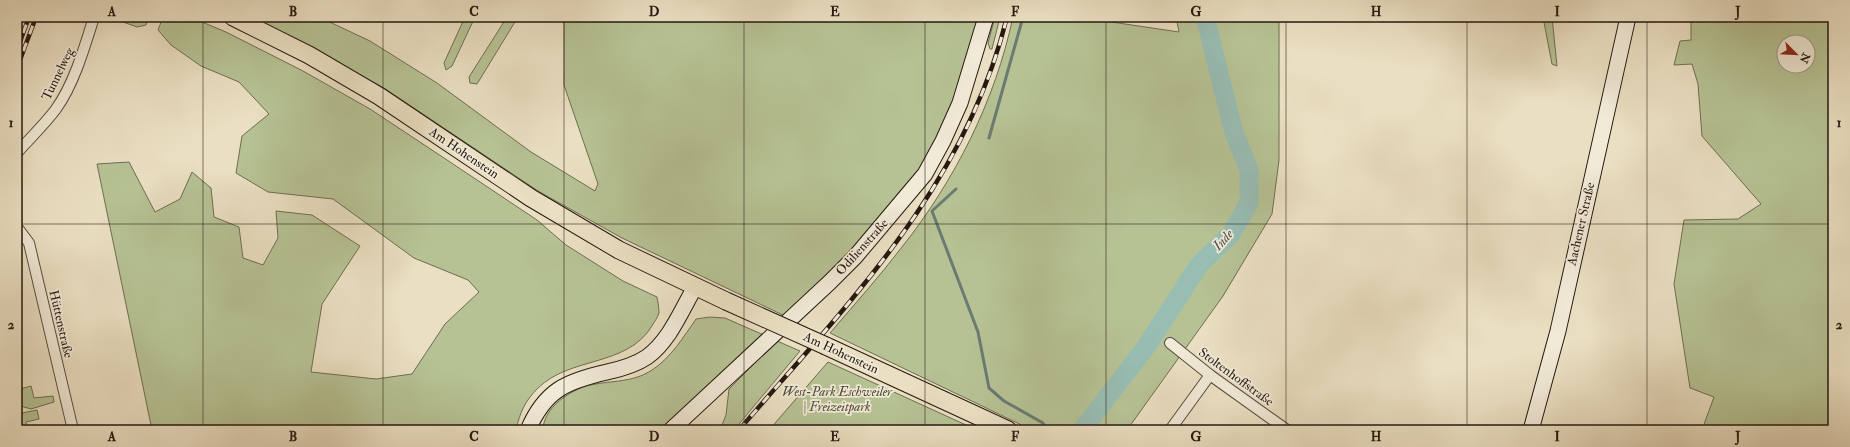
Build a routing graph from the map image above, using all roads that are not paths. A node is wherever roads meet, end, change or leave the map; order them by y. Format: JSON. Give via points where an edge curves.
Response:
{"nodes":[{"id":1,"x":94,"y":17,"type":"edge"},
{"id":2,"x":233,"y":17,"type":"edge"},
{"id":3,"x":986,"y":17,"type":"edge"},
{"id":4,"x":1628,"y":17,"type":"edge"},
{"id":5,"x":17,"y":154,"type":"edge"},
{"id":6,"x":17,"y":227,"type":"edge"},
{"id":7,"x":695,"y":287,"type":"junction"},
{"id":8,"x":1170,"y":343,"type":"dead end"},
{"id":9,"x":1210,"y":375,"type":"junction"},
{"id":10,"x":540,"y":407,"type":"junction"},
{"id":11,"x":73,"y":430,"type":"edge"},
{"id":12,"x":528,"y":430,"type":"edge"},
{"id":13,"x":536,"y":430,"type":"edge"},
{"id":14,"x":671,"y":430,"type":"edge"},
{"id":15,"x":1008,"y":430,"type":"edge"},
{"id":16,"x":1170,"y":430,"type":"edge"},
{"id":17,"x":1287,"y":430,"type":"edge"},
{"id":18,"x":1531,"y":430,"type":"edge"}],
"edges":[{"from":1,"to":5,"type":"street","name":"Tunnelweg","via":[[84,50],[57,108]]},
{"from":2,"to":7,"type":"main road","name":"Am Hohenstein","via":[[309,55],[379,96],[531,198],[619,250]]},
{"from":3,"to":14,"type":"main road","name":"Odilienstraße","via":[[960,103],[925,174],[855,257]]},
{"from":4,"to":18,"type":"main road","name":"Aachener Straße","via":[[1558,332]]},
{"from":6,"to":11,"type":"street","name":"Hüttenstraße","via":[[29,243]]},
{"from":7,"to":10,"type":"main road","via":[[664,341],[646,358],[619,369],[572,382],[558,390]]},
{"from":7,"to":15,"type":"main road","name":"Am Hohenstein","bridge":true},
{"from":8,"to":9,"type":"street","name":"Stoltenhoffstraße"},
{"from":9,"to":16,"type":"street"},
{"from":9,"to":17,"type":"street","name":"Stoltenhoffstraße"},
{"from":10,"to":12,"type":"main road"},
{"from":10,"to":13,"type":"main road"}]}
